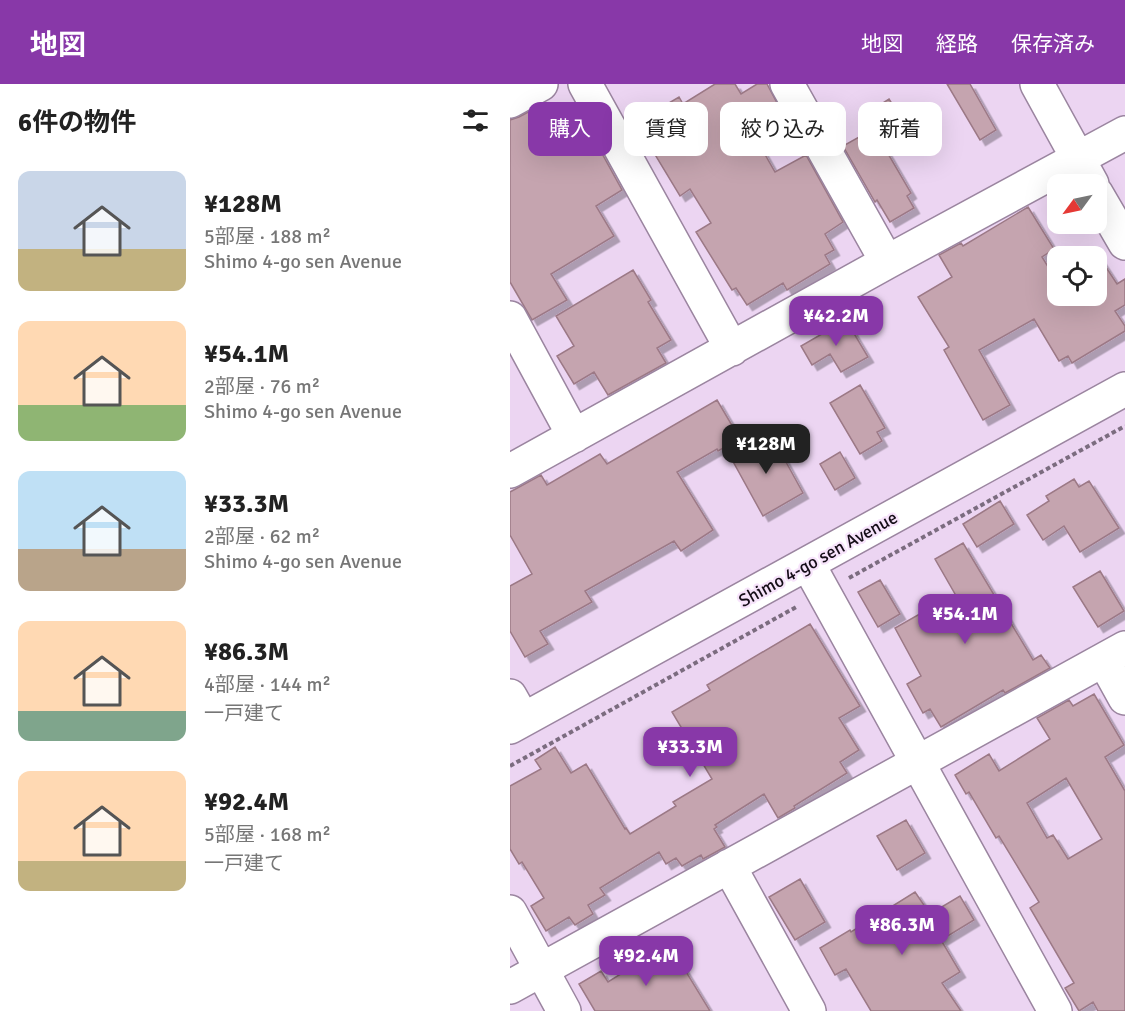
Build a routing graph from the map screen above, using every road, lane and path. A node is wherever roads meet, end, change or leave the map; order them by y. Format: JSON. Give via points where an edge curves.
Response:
{"nodes":[{"id":1,"x":541,"y":84,"type":"edge"},
{"id":2,"x":585,"y":84,"type":"edge"},
{"id":3,"x":787,"y":84,"type":"edge"},
{"id":4,"x":1036,"y":84,"type":"edge"},
{"id":5,"x":510,"y":101,"type":"edge"},
{"id":6,"x":1125,"y":133,"type":"edge"},
{"id":7,"x":1085,"y":172,"type":"edge"},
{"id":8,"x":1107,"y":212,"type":"edge"},
{"id":9,"x":1125,"y":243,"type":"edge"},
{"id":10,"x":887,"y":262,"type":"junction"},
{"id":11,"x":510,"y":318,"type":"edge"},
{"id":12,"x":732,"y":349,"type":"junction"},
{"id":13,"x":1125,"y":389,"type":"edge"},
{"id":14,"x":574,"y":436,"type":"junction"},
{"id":15,"x":510,"y":471,"type":"edge"},
{"id":16,"x":808,"y":564,"type":"junction"},
{"id":17,"x":1114,"y":654,"type":"edge"},
{"id":18,"x":1125,"y":698,"type":"edge"},
{"id":19,"x":514,"y":714,"type":"edge"},
{"id":20,"x":917,"y":762,"type":"junction"},
{"id":21,"x":729,"y":866,"type":"junction"},
{"id":22,"x":510,"y":912,"type":"edge"},
{"id":23,"x":541,"y":969,"type":"junction"},
{"id":24,"x":510,"y":987,"type":"edge"},
{"id":25,"x":564,"y":1011,"type":"edge"},
{"id":26,"x":808,"y":1011,"type":"edge"},
{"id":27,"x":1055,"y":1011,"type":"edge"}],
"edges":[{"from":1,"to":5,"type":"street"},
{"from":2,"to":12,"type":"street"},
{"from":3,"to":10,"type":"street"},
{"from":4,"to":7,"type":"street"},
{"from":6,"to":7,"type":"street"},
{"from":7,"to":10,"type":"street"},
{"from":8,"to":9,"type":"street"},
{"from":10,"to":12,"type":"street"},
{"from":11,"to":14,"type":"street"},
{"from":12,"to":14,"type":"street"},
{"from":13,"to":16,"type":"street","name":"Shimo 4-go sen Avenue"},
{"from":14,"to":15,"type":"street"},
{"from":16,"to":19,"type":"street","name":"Shimo 4-go sen Avenue"},
{"from":16,"to":20,"type":"street"},
{"from":17,"to":18,"type":"street"},
{"from":17,"to":20,"type":"street"},
{"from":20,"to":21,"type":"street"},
{"from":20,"to":27,"type":"street"},
{"from":21,"to":23,"type":"street"},
{"from":21,"to":26,"type":"street"},
{"from":22,"to":23,"type":"street"},
{"from":23,"to":24,"type":"street"},
{"from":23,"to":25,"type":"street"}]}
